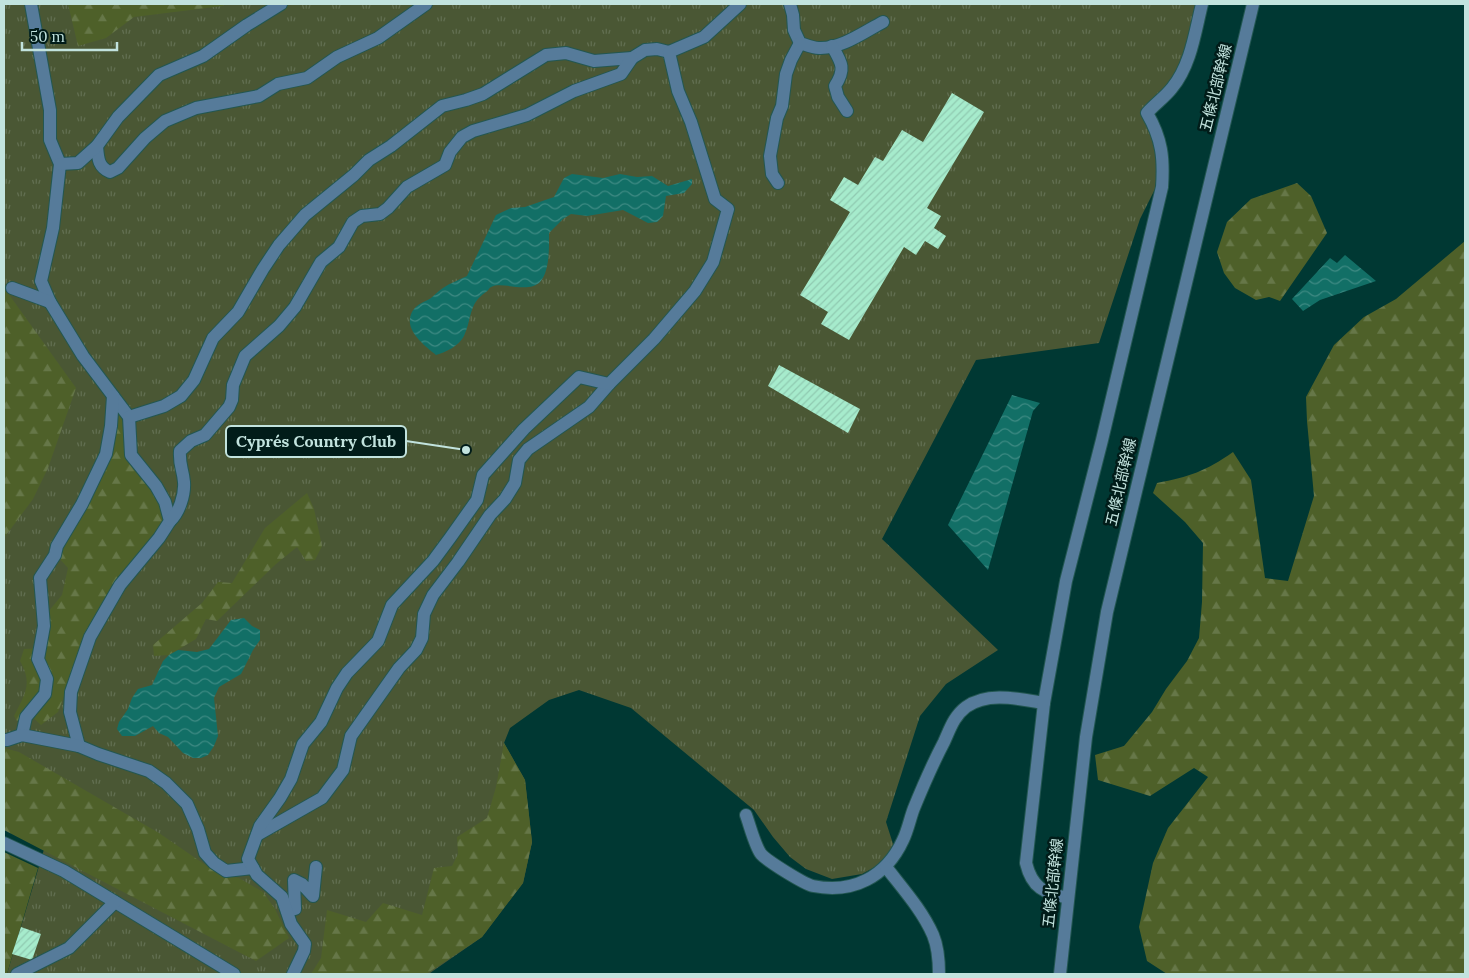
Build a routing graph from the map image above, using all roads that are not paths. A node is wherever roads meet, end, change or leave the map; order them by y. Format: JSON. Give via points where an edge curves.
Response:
{"nodes":[{"id":1,"x":31,"y":4,"type":"edge"},
{"id":2,"x":281,"y":4,"type":"edge"},
{"id":3,"x":426,"y":4,"type":"edge"},
{"id":4,"x":740,"y":4,"type":"edge"},
{"id":5,"x":790,"y":4,"type":"edge"},
{"id":6,"x":1202,"y":4,"type":"edge"},
{"id":7,"x":1253,"y":4,"type":"edge"},
{"id":8,"x":883,"y":22,"type":"dead end"},
{"id":9,"x":800,"y":43,"type":"junction"},
{"id":10,"x":832,"y":46,"type":"junction"},
{"id":11,"x":669,"y":52,"type":"junction"},
{"id":12,"x":632,"y":58,"type":"junction"},
{"id":13,"x":848,"y":111,"type":"dead end"},
{"id":14,"x":97,"y":146,"type":"junction"},
{"id":15,"x":60,"y":164,"type":"junction"},
{"id":16,"x":778,"y":183,"type":"dead end"},
{"id":17,"x":12,"y":288,"type":"dead end"},
{"id":18,"x":50,"y":302,"type":"junction"},
{"id":19,"x":610,"y":384,"type":"junction"},
{"id":20,"x":112,"y":396,"type":"junction"},
{"id":21,"x":129,"y":417,"type":"junction"},
{"id":22,"x":170,"y":521,"type":"junction"},
{"id":23,"x":1044,"y":703,"type":"junction"},
{"id":24,"x":22,"y":735,"type":"junction"},
{"id":25,"x":4,"y":740,"type":"edge"},
{"id":26,"x":79,"y":746,"type":"junction"},
{"id":27,"x":746,"y":815,"type":"dead end"},
{"id":28,"x":257,"y":835,"type":"junction"},
{"id":29,"x":4,"y":843,"type":"edge"},
{"id":30,"x":886,"y":867,"type":"junction"},
{"id":31,"x":253,"y":868,"type":"junction"},
{"id":32,"x":316,"y":868,"type":"dead end"},
{"id":33,"x":1068,"y":898,"type":"junction"},
{"id":34,"x":115,"y":902,"type":"junction"},
{"id":35,"x":287,"y":911,"type":"junction"},
{"id":36,"x":17,"y":974,"type":"edge"},
{"id":37,"x":234,"y":974,"type":"edge"},
{"id":38,"x":293,"y":974,"type":"edge"},
{"id":39,"x":939,"y":974,"type":"edge"},
{"id":40,"x":1060,"y":974,"type":"edge"}],
"edges":[{"from":1,"to":15,"type":"street","via":[[50,110],[50,140]]},
{"from":2,"to":14,"type":"street","via":[[203,56],[159,75],[118,117]]},
{"from":3,"to":14,"type":"street","via":[[378,38],[336,57],[307,78],[278,84],[259,96],[196,108],[164,121],[118,168],[110,172],[103,169],[98,160]]},
{"from":4,"to":11,"type":"street","via":[[704,37]]},
{"from":5,"to":9,"type":"street","via":[[794,30]]},
{"from":6,"to":23,"type":"street","via":[[1181,76],[1147,112],[1154,124],[1164,160],[1162,187],[1066,581]]},
{"from":7,"to":33,"type":"street","name":"五條北部幹線","via":[[1107,612],[1086,737]]},
{"from":8,"to":10,"type":"street"},
{"from":9,"to":10,"type":"street","via":[[818,48]]},
{"from":9,"to":16,"type":"street","via":[[786,74],[770,156],[772,174]]},
{"from":10,"to":13,"type":"street","via":[[842,67],[835,86]]},
{"from":11,"to":12,"type":"street","via":[[645,50]]},
{"from":11,"to":19,"type":"street","via":[[678,91],[715,198],[728,209],[713,262],[695,291]]},
{"from":12,"to":21,"type":"street","via":[[594,61],[566,53],[546,55],[496,87],[442,106],[369,160],[305,215],[263,269],[238,312],[213,338],[194,380],[181,396],[164,406]]},
{"from":12,"to":22,"type":"street","via":[[621,74],[604,82],[574,91],[527,115],[473,130],[462,137],[450,152],[445,165],[407,187],[380,214],[362,216],[353,222],[339,247],[321,262],[280,326],[245,356],[233,385],[229,407],[205,434],[180,451],[184,483],[177,515]]},
{"from":14,"to":15,"type":"street","via":[[78,163]]},
{"from":15,"to":18,"type":"street","via":[[53,228],[41,281]]},
{"from":17,"to":18,"type":"street"},
{"from":18,"to":20,"type":"street","via":[[82,356]]},
{"from":19,"to":28,"type":"street","via":[[589,407],[528,449],[519,460],[515,483],[506,499],[490,514],[432,595],[416,650],[399,668],[351,736],[343,770],[322,798]]},
{"from":19,"to":28,"type":"street","via":[[579,377],[524,428],[483,475],[477,500],[432,561],[392,605],[378,641],[337,688],[321,722],[303,744],[284,792]]},
{"from":20,"to":21,"type":"street"},
{"from":20,"to":24,"type":"street","via":[[106,454],[40,578],[44,626],[38,659],[47,679],[45,694],[26,717]]},
{"from":21,"to":22,"type":"street","via":[[131,455],[156,486]]},
{"from":22,"to":26,"type":"street","via":[[120,585],[90,637],[71,692],[70,712]]},
{"from":23,"to":30,"type":"street","via":[[1001,697],[982,699],[954,718],[903,840]]},
{"from":23,"to":33,"type":"street","via":[[1026,863],[1030,877],[1039,888]]},
{"from":24,"to":25,"type":"street"},
{"from":24,"to":26,"type":"street"},
{"from":26,"to":31,"type":"street","via":[[150,770],[187,804],[205,853],[214,863],[226,871]]},
{"from":27,"to":30,"type":"street","via":[[761,854],[810,885],[824,888],[855,884],[870,879]]},
{"from":28,"to":31,"type":"street","via":[[248,859]]},
{"from":29,"to":34,"type":"street","via":[[64,871]]},
{"from":30,"to":39,"type":"street","via":[[911,898],[934,936]]},
{"from":31,"to":35,"type":"street","via":[[282,897]]},
{"from":32,"to":35,"type":"street","via":[[313,896],[294,880],[295,909]]},
{"from":33,"to":40,"type":"street","name":"五條北部幹線"},
{"from":34,"to":36,"type":"street","via":[[69,948]]},
{"from":34,"to":37,"type":"street"},
{"from":35,"to":38,"type":"street","via":[[291,924],[305,944]]}]}
